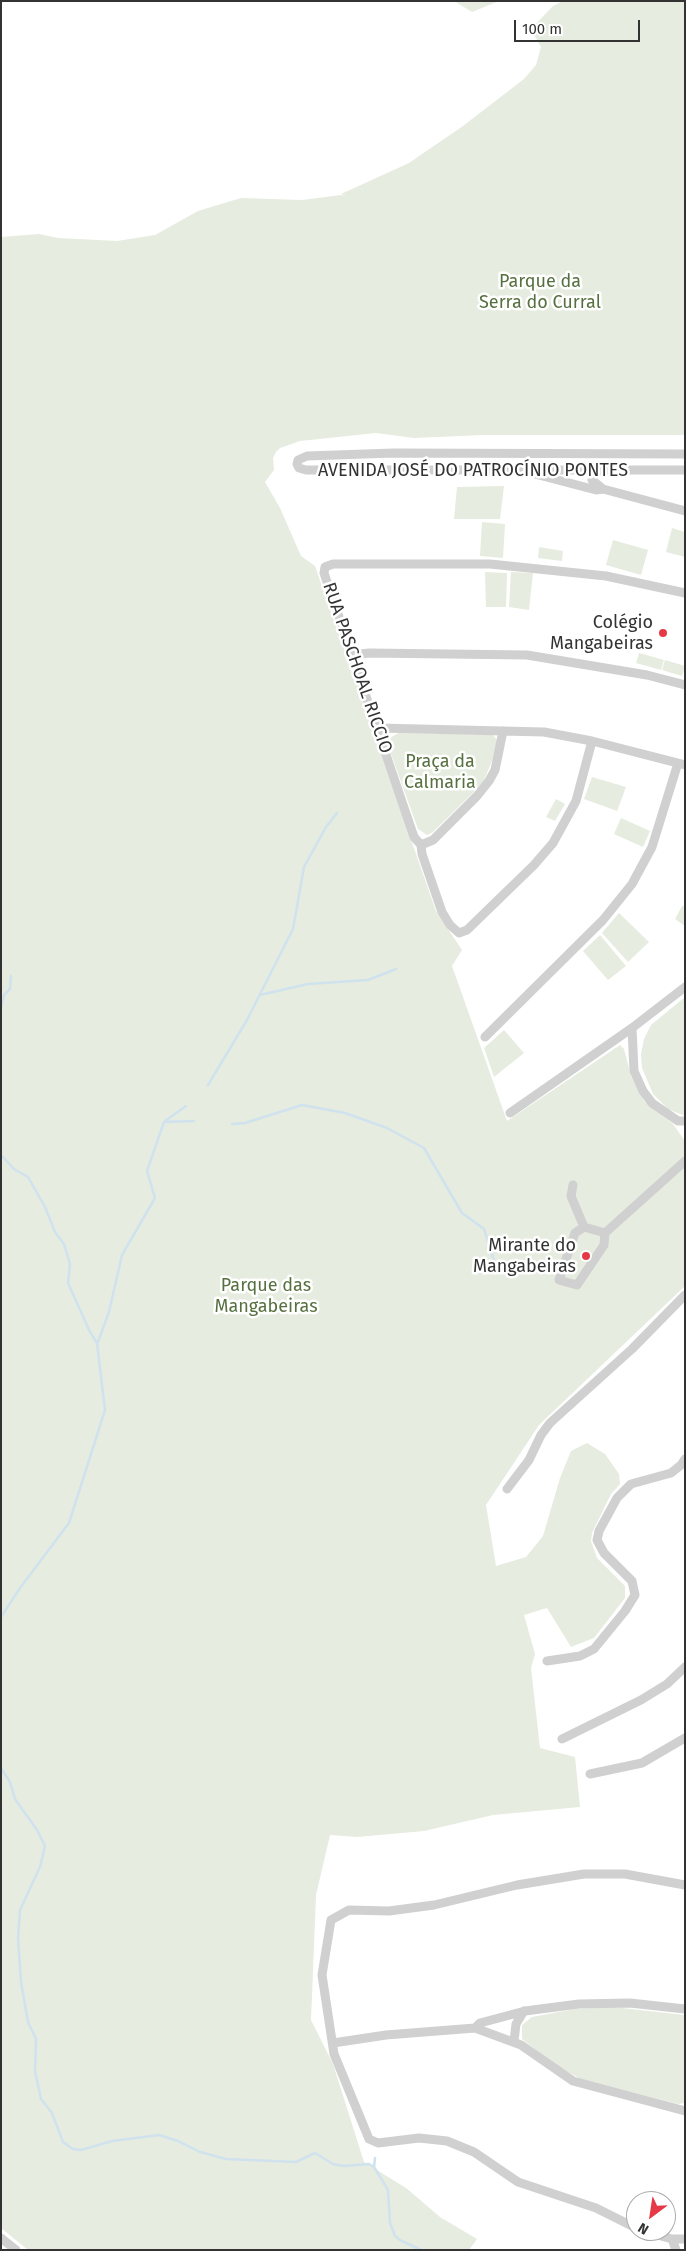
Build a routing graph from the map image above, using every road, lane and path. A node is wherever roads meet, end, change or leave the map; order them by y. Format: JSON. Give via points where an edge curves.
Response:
{"nodes":[{"id":1,"x":685,"y":454,"type":"edge"},
{"id":2,"x":685,"y":470,"type":"edge"},
{"id":3,"x":522,"y":471,"type":"junction"},
{"id":4,"x":599,"y":471,"type":"junction"},
{"id":5,"x":603,"y":489,"type":"junction"},
{"id":6,"x":685,"y":511,"type":"edge"},
{"id":7,"x":685,"y":592,"type":"edge"},
{"id":8,"x":352,"y":655,"type":"junction"},
{"id":9,"x":685,"y":685,"type":"edge"},
{"id":10,"x":378,"y":728,"type":"junction"},
{"id":11,"x":503,"y":731,"type":"junction"},
{"id":12,"x":592,"y":742,"type":"junction"},
{"id":13,"x":681,"y":764,"type":"edge"},
{"id":14,"x":421,"y":845,"type":"junction"},
{"id":15,"x":685,"y":987,"type":"edge"},
{"id":16,"x":632,"y":1028,"type":"junction"},
{"id":17,"x":485,"y":1037,"type":"dead end"},
{"id":18,"x":510,"y":1113,"type":"dead end"},
{"id":19,"x":685,"y":1121,"type":"edge"},
{"id":20,"x":685,"y":1161,"type":"edge"},
{"id":21,"x":572,"y":1185,"type":"dead end"},
{"id":22,"x":584,"y":1227,"type":"junction"},
{"id":23,"x":605,"y":1233,"type":"junction"},
{"id":24,"x":685,"y":1295,"type":"edge"},
{"id":25,"x":685,"y":1460,"type":"edge"},
{"id":26,"x":507,"y":1489,"type":"dead end"},
{"id":27,"x":547,"y":1661,"type":"dead end"},
{"id":28,"x":685,"y":1667,"type":"edge"},
{"id":29,"x":685,"y":1738,"type":"edge"},
{"id":30,"x":562,"y":1739,"type":"dead end"},
{"id":31,"x":590,"y":1774,"type":"dead end"},
{"id":32,"x":685,"y":1885,"type":"edge"},
{"id":33,"x":685,"y":2009,"type":"edge"},
{"id":34,"x":524,"y":2011,"type":"junction"},
{"id":35,"x":475,"y":2028,"type":"junction"},
{"id":36,"x":514,"y":2041,"type":"junction"},
{"id":37,"x":333,"y":2042,"type":"junction"},
{"id":38,"x":685,"y":2111,"type":"edge"},
{"id":39,"x":626,"y":2223,"type":"edge"},
{"id":40,"x":1,"y":2238,"type":"edge"},
{"id":41,"x":16,"y":2250,"type":"edge"}],
"edges":[{"from":1,"to":3,"type":"street","name":"AVENIDA JOSÉ DO PATROCÍNIO PONTES","via":[[384,454],[307,456],[297,464],[306,470]]},
{"from":2,"to":4,"type":"street","name":"AVENIDA JOSÉ DO PATROCÍNIO PONTES"},
{"from":3,"to":4,"type":"street","name":"AVENIDA JOSÉ DO PATROCÍNIO PONTES"},
{"from":3,"to":5,"type":"street"},
{"from":4,"to":5,"type":"street","via":[[592,480]]},
{"from":5,"to":6,"type":"street"},
{"from":7,"to":8,"type":"street","name":"RUA PASCHOAL RICCIO","via":[[606,576],[490,564],[333,564],[325,567],[324,573]]},
{"from":8,"to":9,"type":"street","via":[[527,655],[647,675]]},
{"from":8,"to":10,"type":"street","name":"RUA PASCHOAL RICCIO"},
{"from":10,"to":11,"type":"street"},
{"from":10,"to":14,"type":"street","name":"RUA PASCHOAL RICCIO","via":[[414,837]]},
{"from":11,"to":12,"type":"street","via":[[544,732]]},
{"from":11,"to":14,"type":"street","via":[[495,770],[489,780],[433,840]]},
{"from":12,"to":13,"type":"street"},
{"from":12,"to":14,"type":"street","name":"RUA PASCHOAL RICCIO","via":[[576,801],[553,843],[467,930],[459,933],[442,912]]},
{"from":13,"to":17,"type":"street","via":[[652,847],[632,884],[603,920]]},
{"from":15,"to":16,"type":"street"},
{"from":16,"to":18,"type":"street"},
{"from":16,"to":19,"type":"street","via":[[634,1071],[643,1091],[678,1121]]},
{"from":20,"to":23,"type":"street"},
{"from":21,"to":22,"type":"street","via":[[571,1196]]},
{"from":22,"to":23,"type":"street"},
{"from":22,"to":23,"type":"street","via":[[575,1233],[560,1280],[577,1285],[604,1245]]},
{"from":24,"to":26,"type":"street","via":[[550,1423],[529,1460]]},
{"from":25,"to":27,"type":"street","via":[[670,1473],[631,1484],[617,1498],[599,1531],[597,1540],[604,1553],[632,1581],[635,1595],[625,1611],[594,1649],[580,1656]]},
{"from":28,"to":30,"type":"street","via":[[667,1684],[641,1700]]},
{"from":29,"to":31,"type":"street","via":[[642,1763]]},
{"from":32,"to":37,"type":"street","via":[[625,1874],[584,1874],[517,1885],[434,1905],[390,1911],[349,1910],[340,1914],[332,1920],[322,1975]]},
{"from":33,"to":34,"type":"street","via":[[630,2003],[579,2004]]},
{"from":34,"to":35,"type":"street","via":[[480,2023]]},
{"from":34,"to":36,"type":"street","via":[[516,2024]]},
{"from":35,"to":36,"type":"street"},
{"from":35,"to":37,"type":"street"},
{"from":36,"to":38,"type":"street","via":[[573,2081]]},
{"from":37,"to":39,"type":"street","via":[[334,2054],[368,2139],[378,2143],[420,2138],[447,2141],[474,2152],[518,2182],[596,2208]]},
{"from":40,"to":41,"type":"street"}]}
